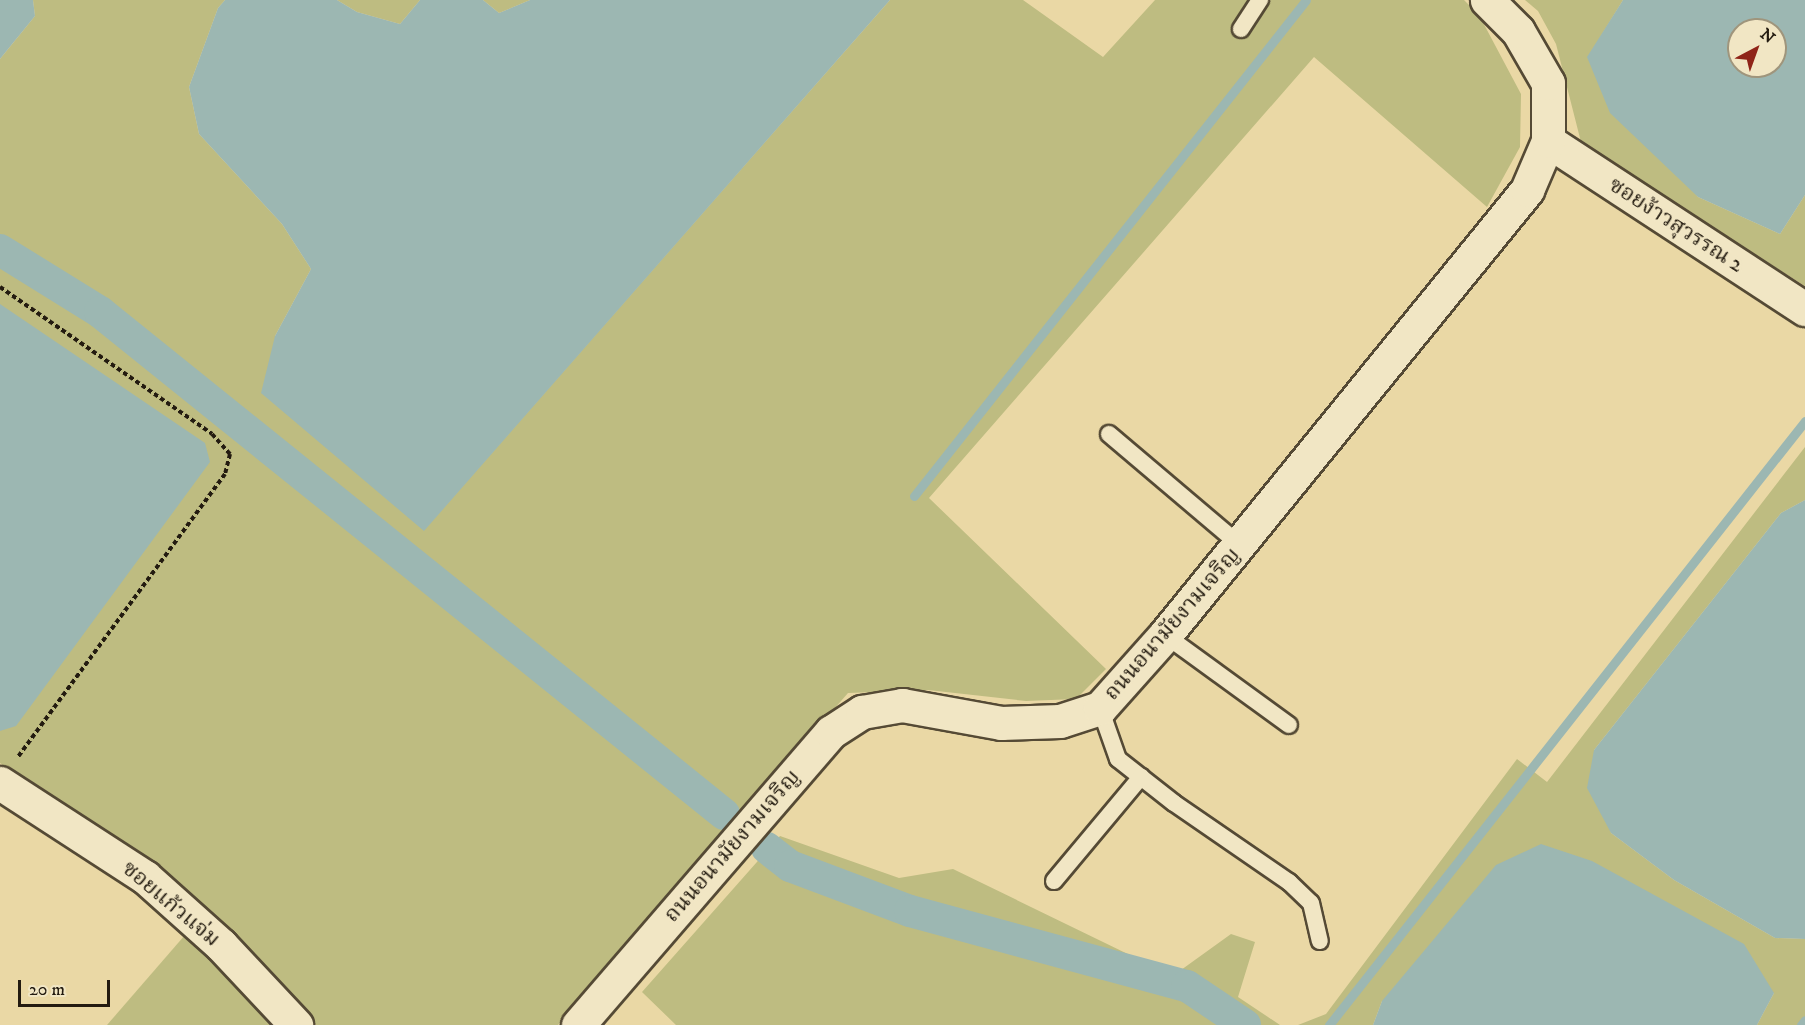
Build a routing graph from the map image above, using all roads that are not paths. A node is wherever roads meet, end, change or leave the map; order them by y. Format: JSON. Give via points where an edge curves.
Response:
{"nodes":[{"id":1,"x":1260,"y":0,"type":"edge"},
{"id":2,"x":1487,"y":0,"type":"edge"},
{"id":3,"x":1241,"y":29,"type":"dead end"},
{"id":4,"x":1548,"y":141,"type":"junction"},
{"id":5,"x":1805,"y":309,"type":"edge"},
{"id":6,"x":1109,"y":434,"type":"dead end"},
{"id":7,"x":1239,"y":545,"type":"junction"},
{"id":8,"x":1165,"y":635,"type":"junction"},
{"id":9,"x":1100,"y":708,"type":"junction"},
{"id":10,"x":1289,"y":725,"type":"dead end"},
{"id":11,"x":7,"y":773,"type":"edge"},
{"id":12,"x":1141,"y":777,"type":"junction"},
{"id":13,"x":1053,"y":881,"type":"dead end"},
{"id":14,"x":1320,"y":941,"type":"dead end"},
{"id":15,"x":587,"y":1022,"type":"edge"},
{"id":16,"x":296,"y":1025,"type":"edge"}],
"edges":[{"from":1,"to":3,"type":"lane"},
{"from":2,"to":4,"type":"street","name":"ถนนอนามัยงามเจริญ","via":[[1518,31],[1548,83]]},
{"from":4,"to":5,"type":"street","name":"ซอยง้าวสุวรรณ 2"},
{"from":4,"to":7,"type":"street","name":"ถนนอนามัยงามเจริญ","via":[[1527,190]]},
{"from":6,"to":7,"type":"lane"},
{"from":7,"to":8,"type":"street","name":"ถนนอนามัยงามเจริญ"},
{"from":8,"to":9,"type":"street","name":"ถนนอนามัยงามเจริญ"},
{"from":8,"to":10,"type":"lane"},
{"from":9,"to":12,"type":"lane","via":[[1118,759]]},
{"from":9,"to":15,"type":"street","name":"ถนนอนามัยงามเจริญ","via":[[1060,721],[1001,723],[903,705],[862,712],[831,732]]},
{"from":11,"to":16,"type":"street","name":"ซอยแก้วแจ่ม","via":[[145,877],[221,945]]},
{"from":12,"to":13,"type":"lane"},
{"from":12,"to":14,"type":"lane","via":[[1289,882],[1311,903]]}]}
